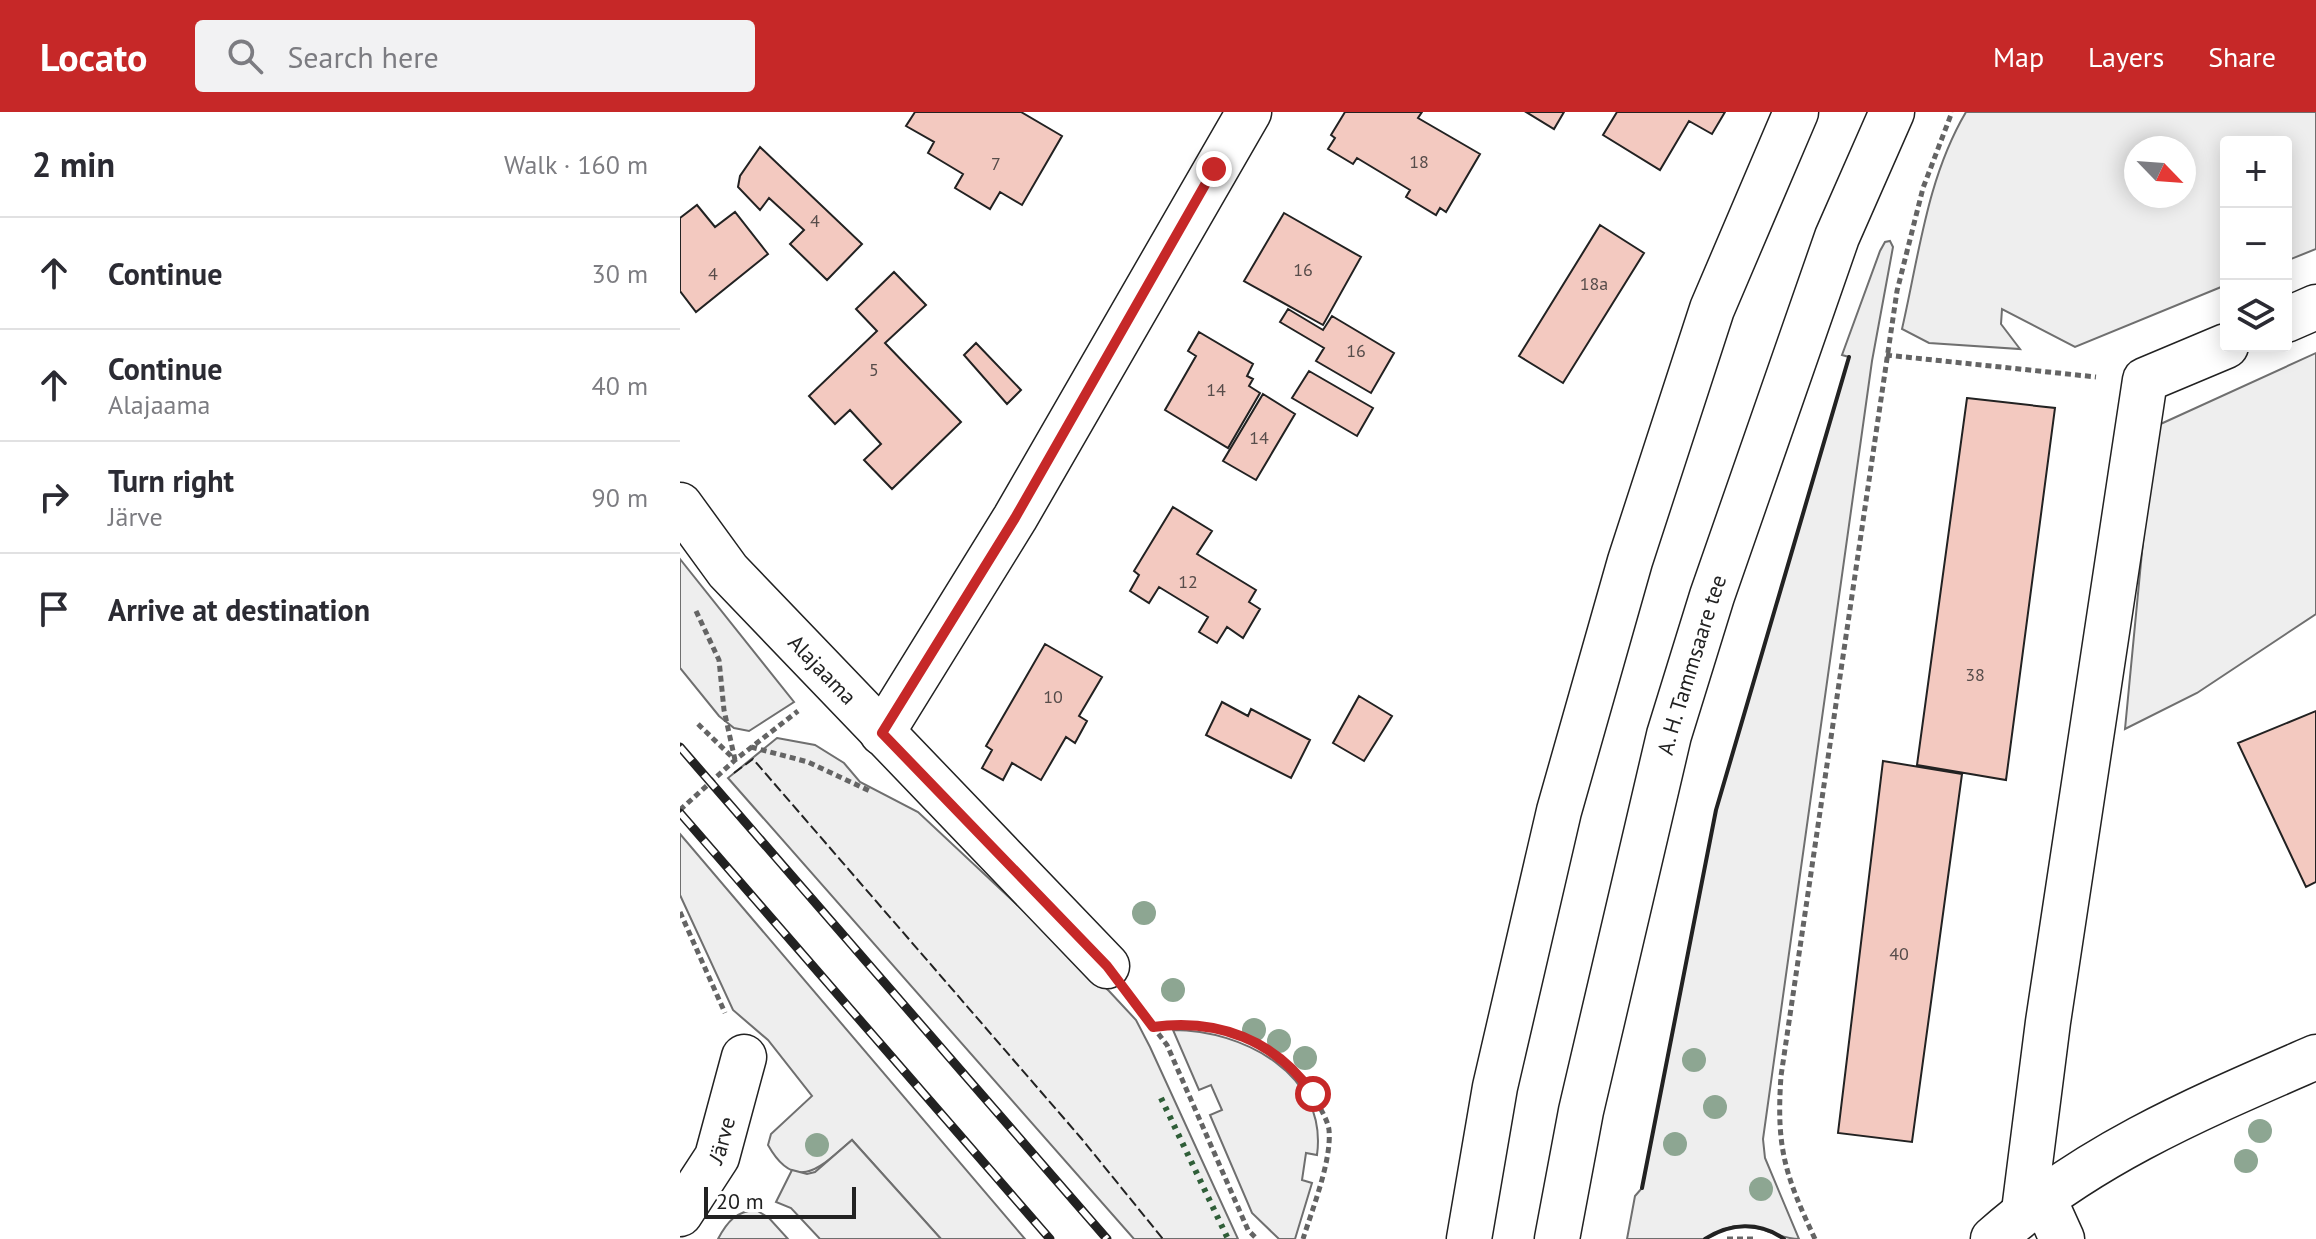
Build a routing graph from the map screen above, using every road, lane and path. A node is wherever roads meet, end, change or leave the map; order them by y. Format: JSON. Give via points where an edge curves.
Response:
{"nodes":[{"id":1,"x":1249,"y":112,"type":"edge"},
{"id":2,"x":1796,"y":112,"type":"edge"},
{"id":3,"x":1892,"y":112,"type":"edge"},
{"id":4,"x":1952,"y":112,"type":"edge"},
{"id":5,"x":2316,"y":307,"type":"edge"},
{"id":6,"x":2292,"y":317,"type":"edge"},
{"id":7,"x":2220,"y":349,"type":"edge"},
{"id":8,"x":1886,"y":355,"type":"junction"},
{"id":9,"x":2145,"y":380,"type":"junction"},
{"id":10,"x":680,"y":505,"type":"edge"},
{"id":11,"x":691,"y":601,"type":"dead end"},
{"id":12,"x":834,"y":684,"type":"junction"},
{"id":13,"x":698,"y":724,"type":"dead end"},
{"id":14,"x":882,"y":733,"type":"junction"},
{"id":15,"x":751,"y":747,"type":"junction"},
{"id":16,"x":735,"y":760,"type":"junction"},
{"id":17,"x":945,"y":799,"type":"junction"},
{"id":18,"x":680,"y":810,"type":"edge"},
{"id":19,"x":680,"y":912,"type":"edge"},
{"id":20,"x":1107,"y":966,"type":"joint"},
{"id":21,"x":1153,"y":1027,"type":"junction"},
{"id":22,"x":744,"y":1057,"type":"joint"},
{"id":23,"x":2316,"y":1057,"type":"edge"},
{"id":24,"x":1495,"y":1087,"type":"junction"},
{"id":25,"x":1581,"y":1111,"type":"junction"},
{"id":26,"x":680,"y":1214,"type":"edge"},
{"id":27,"x":2020,"y":1216,"type":"edge"},
{"id":28,"x":1257,"y":1239,"type":"edge"},
{"id":29,"x":1303,"y":1239,"type":"edge"},
{"id":30,"x":1445,"y":1239,"type":"edge"},
{"id":31,"x":1469,"y":1239,"type":"edge"},
{"id":32,"x":1557,"y":1239,"type":"edge"},
{"id":33,"x":1568,"y":1239,"type":"edge"},
{"id":34,"x":1727,"y":1239,"type":"edge"},
{"id":35,"x":1757,"y":1239,"type":"edge"},
{"id":36,"x":1815,"y":1239,"type":"edge"},
{"id":37,"x":2062,"y":1239,"type":"edge"}],
"edges":[{"from":1,"to":14,"type":"main road","via":[[1015,518]]},
{"from":2,"to":24,"type":"main road","via":[[1712,309],[1630,561],[1559,811]]},
{"from":3,"to":25,"type":"main road","name":"A. H. Tammsaare tee","via":[[1837,237],[1712,596],[1669,735]]},
{"from":4,"to":8,"type":"path","via":[[1923,188]]},
{"from":5,"to":6,"type":"main road"},
{"from":7,"to":9,"type":"main road"},
{"from":8,"to":9,"type":"path"},
{"from":8,"to":36,"type":"path","via":[[1781,1076],[1781,1156]]},
{"from":9,"to":27,"type":"main road"},
{"from":10,"to":12,"type":"main road","name":"Alajaama","via":[[728,571]]},
{"from":11,"to":16,"type":"path","via":[[719,660]]},
{"from":12,"to":14,"type":"main road","name":"Alajaama"},
{"from":12,"to":15,"type":"path"},
{"from":13,"to":16,"type":"path"},
{"from":14,"to":17,"type":"main road","name":"Alajaama"},
{"from":15,"to":16,"type":"path"},
{"from":15,"to":17,"type":"path","via":[[808,762],[876,794]]},
{"from":16,"to":18,"type":"path"},
{"from":17,"to":20,"type":"main road","name":"Alajaama"},
{"from":19,"to":22,"type":"path"},
{"from":20,"to":21,"type":"path"},
{"from":21,"to":28,"type":"path","via":[[1167,1045],[1248,1230]]},
{"from":21,"to":29,"type":"path","via":[[1194,1025],[1243,1035],[1283,1060],[1307,1086],[1329,1130]]},
{"from":22,"to":26,"type":"main road","name":"Järve","via":[[717,1157]]},
{"from":23,"to":27,"type":"main road","via":[[2163,1123]]},
{"from":24,"to":30,"type":"main road"},
{"from":24,"to":31,"type":"main road"},
{"from":25,"to":32,"type":"main road","name":"A. H. Tammsaare tee"},
{"from":25,"to":33,"type":"main road"},
{"from":27,"to":37,"type":"main road"},
{"from":34,"to":35,"type":"path"}]}
